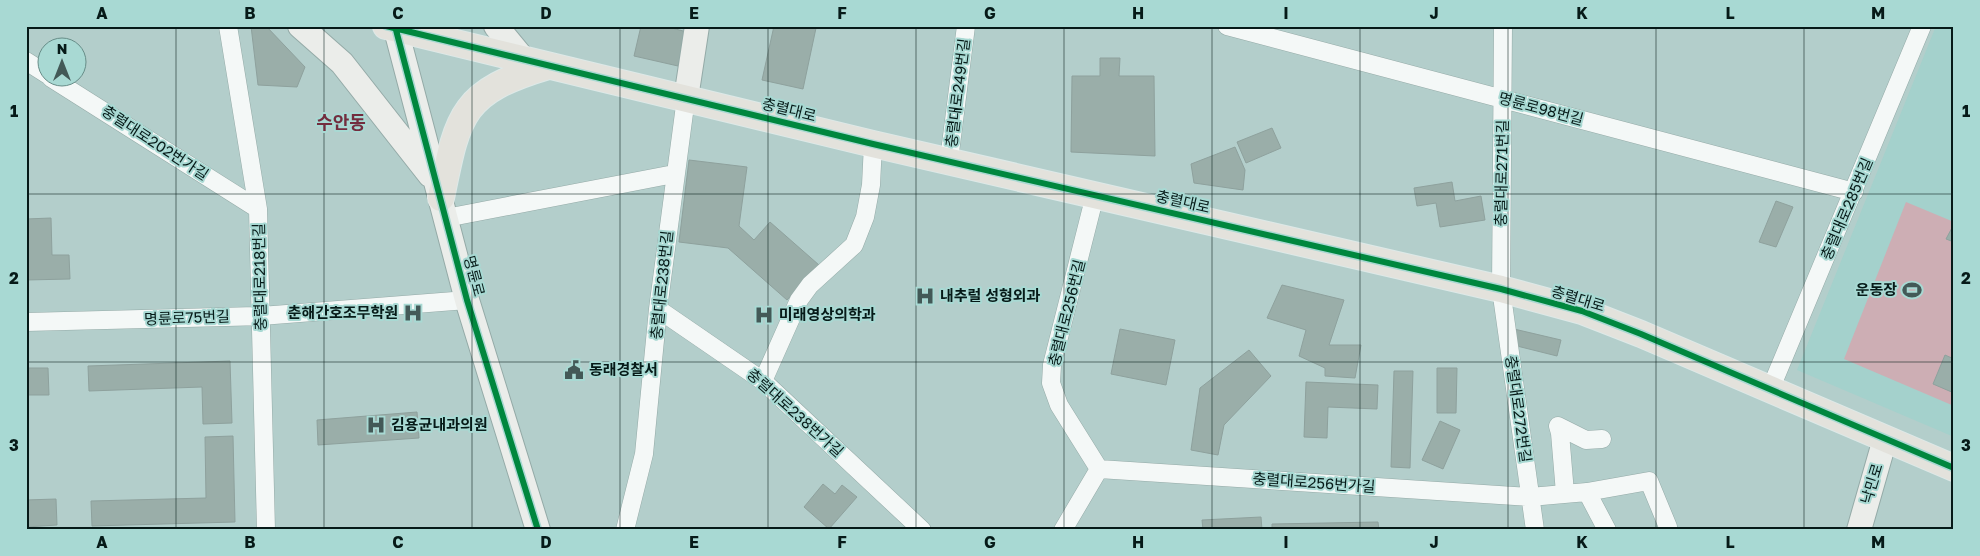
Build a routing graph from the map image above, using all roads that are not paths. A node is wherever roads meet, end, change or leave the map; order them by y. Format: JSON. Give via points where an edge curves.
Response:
{"nodes":[{"id":1,"x":228,"y":26,"type":"edge"},
{"id":2,"x":300,"y":26,"type":"edge"},
{"id":3,"x":496,"y":26,"type":"edge"},
{"id":4,"x":697,"y":26,"type":"edge"},
{"id":5,"x":966,"y":26,"type":"edge"},
{"id":6,"x":1227,"y":26,"type":"edge"},
{"id":7,"x":1503,"y":26,"type":"edge"},
{"id":8,"x":1922,"y":26,"type":"edge"},
{"id":9,"x":392,"y":27,"type":"edge"},
{"id":10,"x":26,"y":61,"type":"edge"},
{"id":11,"x":536,"y":63,"type":"junction"},
{"id":12,"x":38,"y":69,"type":"edge"},
{"id":13,"x":67,"y":88,"type":"edge"},
{"id":14,"x":686,"y":98,"type":"junction"},
{"id":15,"x":1503,"y":99,"type":"junction"},
{"id":16,"x":874,"y":144,"type":"junction"},
{"id":17,"x":949,"y":160,"type":"junction"},
{"id":18,"x":674,"y":174,"type":"junction"},
{"id":19,"x":1854,"y":192,"type":"junction"},
{"id":20,"x":1095,"y":195,"type":"junction"},
{"id":21,"x":441,"y":200,"type":"junction"},
{"id":22,"x":258,"y":210,"type":"junction"},
{"id":23,"x":1501,"y":289,"type":"junction"},
{"id":24,"x":467,"y":300,"type":"junction"},
{"id":25,"x":658,"y":309,"type":"junction"},
{"id":26,"x":261,"y":316,"type":"junction"},
{"id":27,"x":26,"y":322,"type":"edge"},
{"id":28,"x":763,"y":381,"type":"junction"},
{"id":29,"x":1770,"y":390,"type":"junction"},
{"id":30,"x":1885,"y":439,"type":"junction"},
{"id":31,"x":1602,"y":440,"type":"dead end"},
{"id":32,"x":1954,"y":468,"type":"edge"},
{"id":33,"x":1099,"y":469,"type":"junction"},
{"id":34,"x":1587,"y":492,"type":"junction"},
{"id":35,"x":1565,"y":493,"type":"junction"},
{"id":36,"x":1530,"y":497,"type":"junction"},
{"id":37,"x":1668,"y":527,"type":"dead end"},
{"id":38,"x":266,"y":530,"type":"edge"},
{"id":39,"x":538,"y":530,"type":"edge"},
{"id":40,"x":625,"y":530,"type":"edge"},
{"id":41,"x":922,"y":530,"type":"edge"},
{"id":42,"x":1063,"y":530,"type":"edge"},
{"id":43,"x":1535,"y":530,"type":"edge"},
{"id":44,"x":1607,"y":530,"type":"edge"},
{"id":45,"x":1858,"y":530,"type":"edge"}],
"edges":[{"from":1,"to":22,"type":"street","name":"충렬대로218번길"},
{"from":2,"to":21,"type":"main road","via":[[342,64]]},
{"from":3,"to":11,"type":"main road"},
{"from":4,"to":14,"type":"main road"},
{"from":5,"to":17,"type":"street","name":"충렬대로249번길"},
{"from":6,"to":15,"type":"street","name":"명륜로98번길"},
{"from":7,"to":15,"type":"street","name":"충렬대로271번길"},
{"from":8,"to":19,"type":"street","name":"충렬대로285번길"},
{"from":9,"to":11,"type":"main road","name":"충렬대로"},
{"from":9,"to":21,"type":"main road","name":"명륜로"},
{"from":10,"to":12,"type":"street"},
{"from":11,"to":14,"type":"main road","name":"충렬대로"},
{"from":11,"to":21,"type":"main road","via":[[482,96],[465,113],[453,137]]},
{"from":13,"to":22,"type":"street","name":"충렬대로202번가길"},
{"from":14,"to":16,"type":"main road","name":"충렬대로"},
{"from":14,"to":18,"type":"street","name":"충렬대로238번길"},
{"from":15,"to":19,"type":"street","name":"명륜로98번길"},
{"from":15,"to":23,"type":"street","name":"충렬대로271번길"},
{"from":16,"to":17,"type":"main road","name":"충렬대로"},
{"from":16,"to":28,"type":"street","via":[[871,184],[854,245],[810,285],[799,300]]},
{"from":17,"to":20,"type":"main road","name":"충렬대로"},
{"from":18,"to":21,"type":"street"},
{"from":18,"to":25,"type":"street","name":"충렬대로238번길"},
{"from":19,"to":29,"type":"street","name":"충렬대로285번길"},
{"from":20,"to":23,"type":"main road","name":"충렬대로"},
{"from":20,"to":33,"type":"street","name":"충렬대로256번길","via":[[1052,365],[1051,383],[1059,405]]},
{"from":21,"to":24,"type":"main road","name":"명륜로"},
{"from":22,"to":26,"type":"street","name":"충렬대로218번길"},
{"from":23,"to":29,"type":"main road","name":"충렬대로","via":[[1582,311]]},
{"from":23,"to":36,"type":"street","name":"충렬대로272번길"},
{"from":24,"to":26,"type":"street","name":"명륜로75번길"},
{"from":24,"to":39,"type":"main road","name":"명륜로"},
{"from":25,"to":28,"type":"street","name":"충렬대로238번가길"},
{"from":25,"to":40,"type":"street","name":"충렬대로238번길","via":[[644,454]]},
{"from":26,"to":27,"type":"street","name":"명륜로75번길"},
{"from":26,"to":38,"type":"street","name":"충렬대로218번길"},
{"from":28,"to":41,"type":"street","name":"충렬대로238번가길"},
{"from":29,"to":30,"type":"main road","name":"충렬대로"},
{"from":30,"to":32,"type":"main road","name":"충렬대로"},
{"from":30,"to":45,"type":"main road","name":"낙민로"},
{"from":31,"to":35,"type":"street","via":[[1586,440],[1558,426]]},
{"from":33,"to":36,"type":"street","name":"충렬대로256번가길"},
{"from":33,"to":42,"type":"street"},
{"from":34,"to":35,"type":"street","name":"충렬대로256번가길"},
{"from":34,"to":37,"type":"street","name":"충렬대로256번가길","via":[[1649,481]]},
{"from":34,"to":44,"type":"street"},
{"from":35,"to":36,"type":"street","name":"충렬대로256번가길"},
{"from":36,"to":43,"type":"street","name":"충렬대로272번길"}]}
